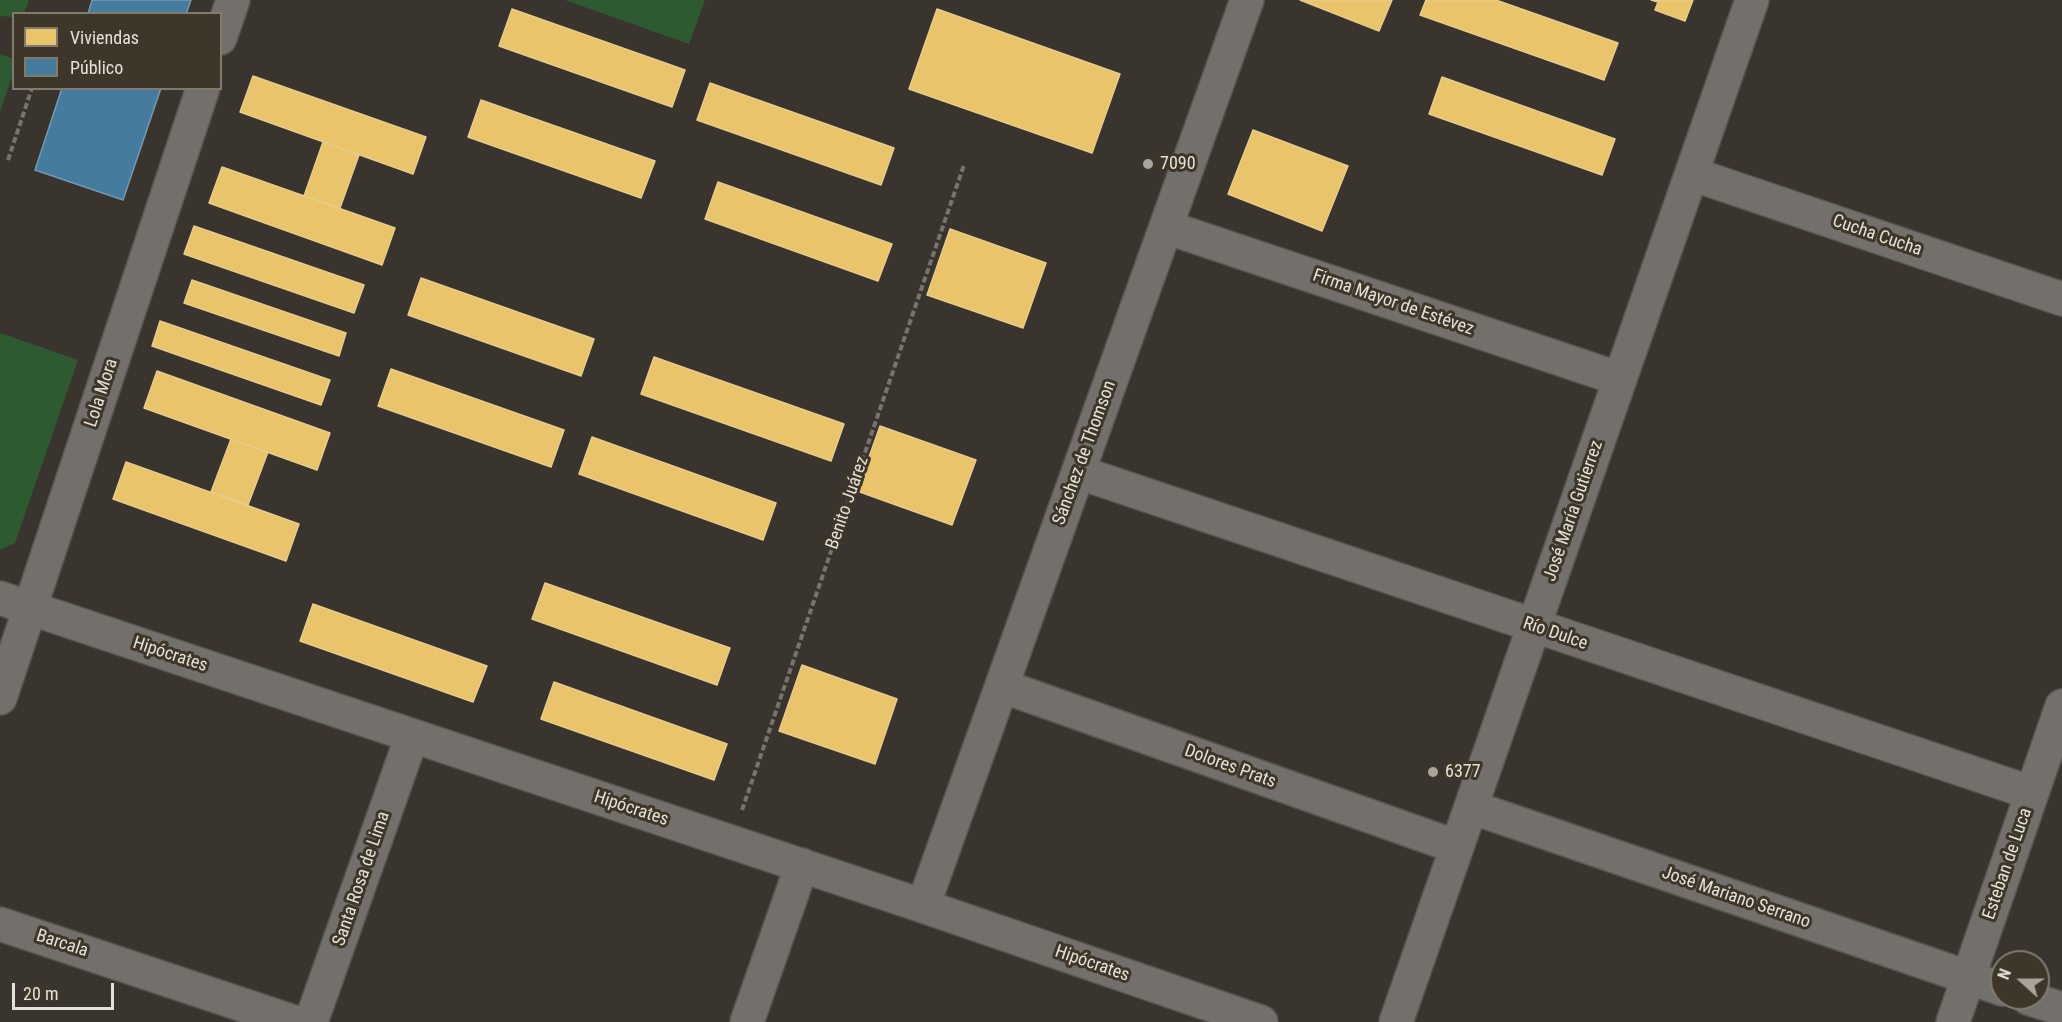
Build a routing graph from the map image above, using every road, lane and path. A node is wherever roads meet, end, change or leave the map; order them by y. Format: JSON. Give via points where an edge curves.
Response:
{"nodes":[{"id":1,"x":233,"y":0,"type":"edge"},
{"id":2,"x":1246,"y":0,"type":"edge"},
{"id":3,"x":1752,"y":0,"type":"edge"},
{"id":4,"x":222,"y":32,"type":"edge"},
{"id":5,"x":31,"y":90,"type":"edge"},
{"id":6,"x":202,"y":90,"type":"edge"},
{"id":7,"x":8,"y":160,"type":"dead end"},
{"id":8,"x":964,"y":165,"type":"dead end"},
{"id":9,"x":1692,"y":174,"type":"junction"},
{"id":10,"x":1166,"y":227,"type":"junction"},
{"id":11,"x":2062,"y":299,"type":"edge"},
{"id":12,"x":1620,"y":380,"type":"junction"},
{"id":13,"x":1078,"y":472,"type":"junction"},
{"id":14,"x":15,"y":603,"type":"edge"},
{"id":15,"x":1534,"y":627,"type":"junction"},
{"id":16,"x":1002,"y":686,"type":"junction"},
{"id":17,"x":0,"y":698,"type":"edge"},
{"id":18,"x":2062,"y":706,"type":"edge"},
{"id":19,"x":412,"y":736,"type":"junction"},
{"id":20,"x":2032,"y":793,"type":"junction"},
{"id":21,"x":1471,"y":807,"type":"junction"},
{"id":22,"x":731,"y":842,"type":"junction"},
{"id":23,"x":1457,"y":847,"type":"junction"},
{"id":24,"x":802,"y":865,"type":"junction"},
{"id":25,"x":923,"y":906,"type":"junction"},
{"id":26,"x":0,"y":924,"type":"edge"},
{"id":27,"x":1969,"y":978,"type":"junction"},
{"id":28,"x":1990,"y":985,"type":"edge"},
{"id":29,"x":294,"y":1022,"type":"edge"},
{"id":30,"x":311,"y":1022,"type":"edge"},
{"id":31,"x":747,"y":1022,"type":"edge"},
{"id":32,"x":1261,"y":1022,"type":"edge"},
{"id":33,"x":1396,"y":1022,"type":"edge"},
{"id":34,"x":1953,"y":1022,"type":"edge"}],
"edges":[{"from":1,"to":4,"type":"street"},
{"from":2,"to":10,"type":"street","name":"Sánchez de Thomson"},
{"from":3,"to":9,"type":"street","name":"José María Gutierrez"},
{"from":5,"to":7,"type":"path"},
{"from":6,"to":14,"type":"street","name":"Lola Mora"},
{"from":8,"to":22,"type":"path","name":"Benito Juárez"},
{"from":9,"to":11,"type":"street","name":"Cucha Cucha"},
{"from":9,"to":12,"type":"street","name":"José María Gutierrez"},
{"from":10,"to":12,"type":"street","name":"Firma Mayor de Estévez"},
{"from":10,"to":13,"type":"street","name":"Sánchez de Thomson"},
{"from":12,"to":15,"type":"street","name":"José María Gutierrez"},
{"from":13,"to":15,"type":"street","name":"Río Dulce"},
{"from":13,"to":16,"type":"street","name":"Sánchez de Thomson"},
{"from":14,"to":17,"type":"street","name":"Lola Mora"},
{"from":14,"to":19,"type":"street","name":"Hipócrates"},
{"from":15,"to":20,"type":"street","name":"Río Dulce"},
{"from":15,"to":21,"type":"street","name":"José María Gutierrez"},
{"from":16,"to":23,"type":"street","name":"Dolores Prats"},
{"from":16,"to":25,"type":"street","name":"Sánchez de Thomson"},
{"from":18,"to":20,"type":"street","name":"Esteban de Luca"},
{"from":19,"to":22,"type":"street","name":"Hipócrates"},
{"from":19,"to":30,"type":"street","name":"Santa Rosa de Lima"},
{"from":20,"to":27,"type":"street","name":"Esteban de Luca"},
{"from":21,"to":23,"type":"street","name":"José María Gutierrez"},
{"from":21,"to":27,"type":"street","name":"José Mariano Serrano"},
{"from":22,"to":24,"type":"street","name":"Hipócrates"},
{"from":23,"to":33,"type":"street","name":"José María Gutierrez"},
{"from":24,"to":25,"type":"street","name":"Hipócrates"},
{"from":24,"to":31,"type":"street"},
{"from":25,"to":32,"type":"street","name":"Hipócrates"},
{"from":26,"to":29,"type":"street","name":"Barcala"},
{"from":27,"to":28,"type":"street","name":"José Mariano Serrano"},
{"from":27,"to":34,"type":"street","name":"Esteban de Luca"}]}
